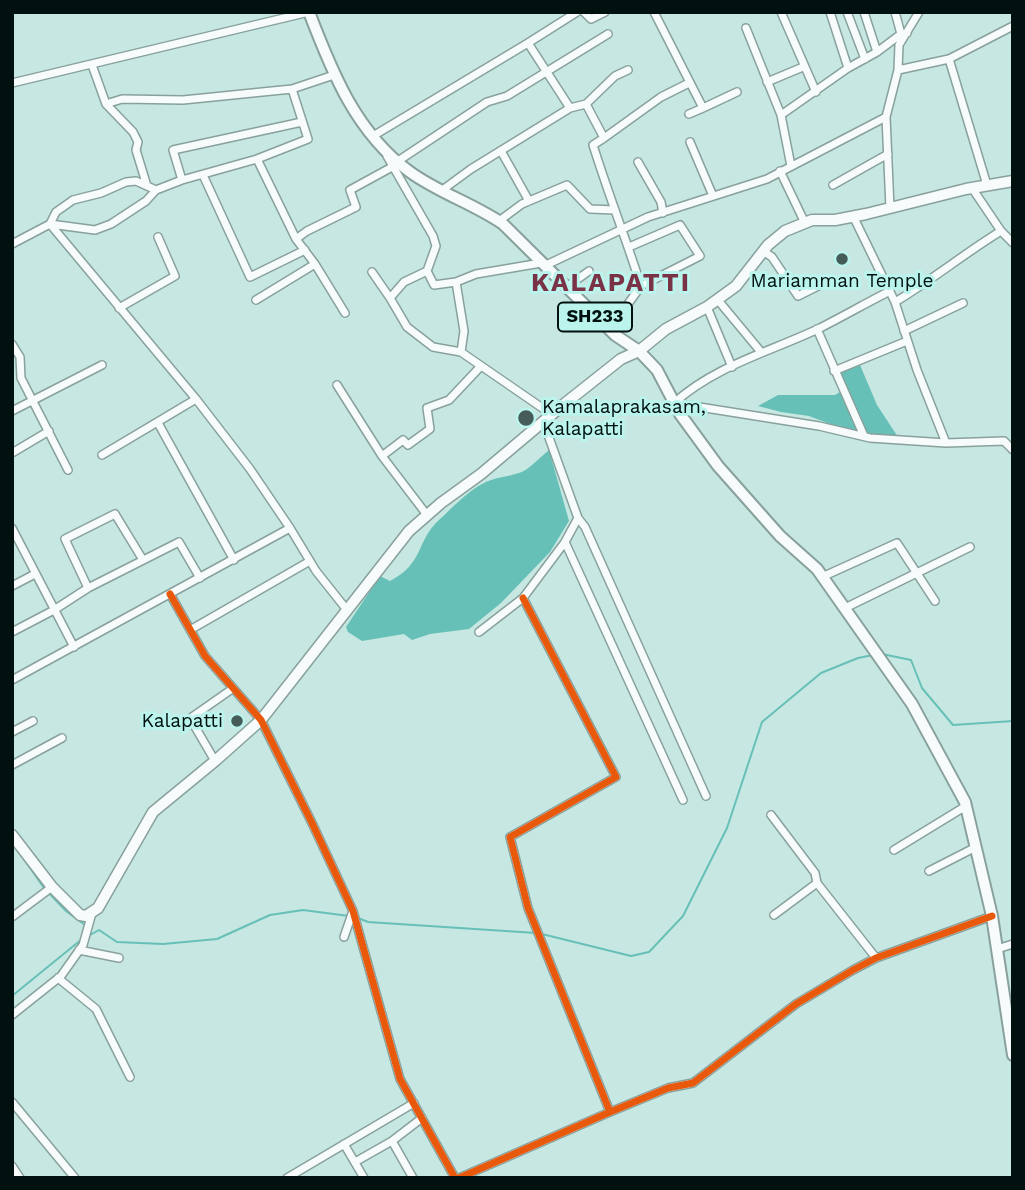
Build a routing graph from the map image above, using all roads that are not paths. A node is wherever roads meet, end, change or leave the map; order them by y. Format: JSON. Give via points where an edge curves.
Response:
{"nodes":[{"id":1,"x":309,"y":12,"type":"edge"},
{"id":2,"x":577,"y":12,"type":"edge"},
{"id":3,"x":584,"y":12,"type":"edge"},
{"id":4,"x":605,"y":12,"type":"edge"},
{"id":5,"x":654,"y":12,"type":"edge"},
{"id":6,"x":781,"y":12,"type":"edge"},
{"id":7,"x":830,"y":12,"type":"edge"},
{"id":8,"x":847,"y":12,"type":"edge"},
{"id":9,"x":863,"y":12,"type":"edge"},
{"id":10,"x":895,"y":12,"type":"edge"},
{"id":11,"x":919,"y":12,"type":"edge"},
{"id":12,"x":1013,"y":26,"type":"edge"},
{"id":13,"x":746,"y":27,"type":"dead end"},
{"id":14,"x":608,"y":34,"type":"dead end"},
{"id":15,"x":905,"y":34,"type":"junction"},
{"id":16,"x":528,"y":43,"type":"junction"},
{"id":17,"x":877,"y":52,"type":"junction"},
{"id":18,"x":864,"y":59,"type":"junction"},
{"id":19,"x":949,"y":59,"type":"junction"},
{"id":20,"x":92,"y":65,"type":"junction"},
{"id":21,"x":803,"y":67,"type":"junction"},
{"id":22,"x":848,"y":68,"type":"junction"},
{"id":23,"x":628,"y":70,"type":"dead end"},
{"id":24,"x":898,"y":71,"type":"junction"},
{"id":25,"x":547,"y":72,"type":"junction"},
{"id":26,"x":334,"y":75,"type":"junction"},
{"id":27,"x":767,"y":82,"type":"junction"},
{"id":28,"x":12,"y":83,"type":"edge"},
{"id":29,"x":689,"y":83,"type":"junction"},
{"id":30,"x":292,"y":89,"type":"junction"},
{"id":31,"x":737,"y":92,"type":"dead end"},
{"id":32,"x":816,"y":92,"type":"junction"},
{"id":33,"x":106,"y":104,"type":"junction"},
{"id":34,"x":586,"y":104,"type":"junction"},
{"id":35,"x":570,"y":108,"type":"junction"},
{"id":36,"x":703,"y":108,"type":"junction"},
{"id":37,"x":689,"y":114,"type":"dead end"},
{"id":38,"x":781,"y":115,"type":"junction"},
{"id":39,"x":886,"y":117,"type":"junction"},
{"id":40,"x":302,"y":122,"type":"junction"},
{"id":41,"x":373,"y":136,"type":"junction"},
{"id":42,"x":604,"y":138,"type":"junction"},
{"id":43,"x":690,"y":142,"type":"dead end"},
{"id":44,"x":501,"y":151,"type":"junction"},
{"id":45,"x":888,"y":154,"type":"junction"},
{"id":46,"x":257,"y":159,"type":"junction"},
{"id":47,"x":638,"y":162,"type":"dead end"},
{"id":48,"x":395,"y":164,"type":"junction"},
{"id":49,"x":791,"y":166,"type":"junction"},
{"id":50,"x":780,"y":172,"type":"junction"},
{"id":51,"x":203,"y":175,"type":"junction"},
{"id":52,"x":182,"y":180,"type":"junction"},
{"id":53,"x":1013,"y":181,"type":"edge"},
{"id":54,"x":833,"y":185,"type":"dead end"},
{"id":55,"x":988,"y":185,"type":"junction"},
{"id":56,"x":147,"y":186,"type":"junction"},
{"id":57,"x":972,"y":188,"type":"junction"},
{"id":58,"x":156,"y":190,"type":"junction"},
{"id":59,"x":441,"y":191,"type":"junction"},
{"id":60,"x":713,"y":196,"type":"junction"},
{"id":61,"x":529,"y":201,"type":"junction"},
{"id":62,"x":890,"y":208,"type":"junction"},
{"id":63,"x":615,"y":210,"type":"junction"},
{"id":64,"x":663,"y":212,"type":"junction"},
{"id":65,"x":853,"y":216,"type":"junction"},
{"id":66,"x":499,"y":221,"type":"junction"},
{"id":67,"x":50,"y":223,"type":"junction"},
{"id":68,"x":805,"y":223,"type":"junction"},
{"id":69,"x":623,"y":229,"type":"junction"},
{"id":70,"x":1001,"y":231,"type":"junction"},
{"id":71,"x":158,"y":237,"type":"dead end"},
{"id":72,"x":296,"y":239,"type":"junction"},
{"id":73,"x":1013,"y":243,"type":"edge"},
{"id":74,"x":12,"y":244,"type":"edge"},
{"id":75,"x":629,"y":247,"type":"junction"},
{"id":76,"x":305,"y":250,"type":"junction"},
{"id":77,"x":763,"y":251,"type":"junction"},
{"id":78,"x":314,"y":264,"type":"junction"},
{"id":79,"x":542,"y":264,"type":"junction"},
{"id":80,"x":427,"y":271,"type":"junction"},
{"id":81,"x":589,"y":271,"type":"dead end"},
{"id":82,"x":372,"y":272,"type":"dead end"},
{"id":83,"x":456,"y":282,"type":"junction"},
{"id":84,"x":820,"y":285,"type":"dead end"},
{"id":85,"x":641,"y":286,"type":"junction"},
{"id":86,"x":565,"y":288,"type":"junction"},
{"id":87,"x":890,"y":291,"type":"junction"},
{"id":88,"x":390,"y":299,"type":"junction"},
{"id":89,"x":717,"y":299,"type":"junction"},
{"id":90,"x":256,"y":300,"type":"dead end"},
{"id":91,"x":895,"y":302,"type":"junction"},
{"id":92,"x":963,"y":303,"type":"dead end"},
{"id":93,"x":707,"y":307,"type":"junction"},
{"id":94,"x":119,"y":308,"type":"junction"},
{"id":95,"x":345,"y":313,"type":"dead end"},
{"id":96,"x":817,"y":329,"type":"junction"},
{"id":97,"x":609,"y":330,"type":"junction"},
{"id":98,"x":904,"y":331,"type":"junction"},
{"id":99,"x":907,"y":341,"type":"junction"},
{"id":100,"x":12,"y":344,"type":"edge"},
{"id":101,"x":639,"y":351,"type":"junction"},
{"id":102,"x":461,"y":352,"type":"junction"},
{"id":103,"x":761,"y":352,"type":"junction"},
{"id":104,"x":102,"y":365,"type":"dead end"},
{"id":105,"x":481,"y":366,"type":"junction"},
{"id":106,"x":732,"y":367,"type":"junction"},
{"id":107,"x":834,"y":371,"type":"junction"},
{"id":108,"x":337,"y":385,"type":"dead end"},
{"id":109,"x":196,"y":399,"type":"junction"},
{"id":110,"x":31,"y":401,"type":"junction"},
{"id":111,"x":674,"y":403,"type":"junction"},
{"id":112,"x":12,"y":411,"type":"edge"},
{"id":113,"x":547,"y":418,"type":"junction"},
{"id":114,"x":158,"y":423,"type":"junction"},
{"id":115,"x":49,"y":431,"type":"junction"},
{"id":116,"x":864,"y":436,"type":"junction"},
{"id":117,"x":946,"y":443,"type":"junction"},
{"id":118,"x":1013,"y":450,"type":"edge"},
{"id":119,"x":12,"y":453,"type":"edge"},
{"id":120,"x":102,"y":455,"type":"dead end"},
{"id":121,"x":382,"y":456,"type":"junction"},
{"id":122,"x":68,"y":470,"type":"dead end"},
{"id":123,"x":427,"y":515,"type":"junction"},
{"id":124,"x":578,"y":518,"type":"junction"},
{"id":125,"x":12,"y":528,"type":"edge"},
{"id":126,"x":290,"y":528,"type":"junction"},
{"id":127,"x":565,"y":542,"type":"junction"},
{"id":128,"x":970,"y":547,"type":"dead end"},
{"id":129,"x":143,"y":560,"type":"junction"},
{"id":130,"x":234,"y":560,"type":"junction"},
{"id":131,"x":310,"y":561,"type":"junction"},
{"id":132,"x":918,"y":572,"type":"junction"},
{"id":133,"x":35,"y":574,"type":"junction"},
{"id":134,"x":822,"y":577,"type":"junction"},
{"id":135,"x":200,"y":578,"type":"junction"},
{"id":136,"x":12,"y":586,"type":"edge"},
{"id":137,"x":88,"y":588,"type":"junction"},
{"id":138,"x":170,"y":594,"type":"junction"},
{"id":139,"x":523,"y":598,"type":"junction"},
{"id":140,"x":935,"y":601,"type":"dead end"},
{"id":141,"x":845,"y":608,"type":"junction"},
{"id":142,"x":54,"y":610,"type":"junction"},
{"id":143,"x":347,"y":610,"type":"junction"},
{"id":144,"x":190,"y":630,"type":"junction"},
{"id":145,"x":12,"y":632,"type":"edge"},
{"id":146,"x":479,"y":632,"type":"dead end"},
{"id":147,"x":74,"y":647,"type":"junction"},
{"id":148,"x":12,"y":680,"type":"edge"},
{"id":149,"x":232,"y":689,"type":"junction"},
{"id":150,"x":33,"y":720,"type":"dead end"},
{"id":151,"x":261,"y":720,"type":"junction"},
{"id":152,"x":12,"y":732,"type":"edge"},
{"id":153,"x":62,"y":738,"type":"dead end"},
{"id":154,"x":215,"y":761,"type":"junction"},
{"id":155,"x":12,"y":765,"type":"edge"},
{"id":156,"x":706,"y":796,"type":"dead end"},
{"id":157,"x":682,"y":800,"type":"dead end"},
{"id":158,"x":965,"y":806,"type":"junction"},
{"id":159,"x":771,"y":815,"type":"dead end"},
{"id":160,"x":12,"y":835,"type":"edge"},
{"id":161,"x":976,"y":847,"type":"junction"},
{"id":162,"x":894,"y":849,"type":"dead end"},
{"id":163,"x":929,"y":871,"type":"dead end"},
{"id":164,"x":817,"y":883,"type":"junction"},
{"id":165,"x":49,"y":889,"type":"junction"},
{"id":166,"x":353,"y":912,"type":"junction"},
{"id":167,"x":774,"y":915,"type":"dead end"},
{"id":168,"x":992,"y":916,"type":"junction"},
{"id":169,"x":12,"y":917,"type":"edge"},
{"id":170,"x":91,"y":917,"type":"junction"},
{"id":171,"x":346,"y":933,"type":"dead end"},
{"id":172,"x":1013,"y":944,"type":"edge"},
{"id":173,"x":81,"y":947,"type":"junction"},
{"id":174,"x":997,"y":949,"type":"junction"},
{"id":175,"x":119,"y":958,"type":"dead end"},
{"id":176,"x":876,"y":958,"type":"junction"},
{"id":177,"x":58,"y":978,"type":"junction"},
{"id":178,"x":1008,"y":994,"type":"edge"},
{"id":179,"x":12,"y":1015,"type":"edge"},
{"id":180,"x":1009,"y":1022,"type":"edge"},
{"id":181,"x":1012,"y":1050,"type":"edge"},
{"id":182,"x":130,"y":1077,"type":"dead end"},
{"id":183,"x":12,"y":1102,"type":"edge"},
{"id":184,"x":414,"y":1103,"type":"junction"},
{"id":185,"x":610,"y":1112,"type":"junction"},
{"id":186,"x":422,"y":1118,"type":"junction"},
{"id":187,"x":391,"y":1141,"type":"junction"},
{"id":188,"x":344,"y":1144,"type":"junction"},
{"id":189,"x":355,"y":1162,"type":"junction"},
{"id":190,"x":12,"y":1166,"type":"edge"},
{"id":191,"x":20,"y":1178,"type":"edge"},
{"id":192,"x":75,"y":1178,"type":"edge"},
{"id":193,"x":287,"y":1178,"type":"edge"},
{"id":194,"x":364,"y":1178,"type":"edge"},
{"id":195,"x":414,"y":1178,"type":"edge"},
{"id":196,"x":457,"y":1178,"type":"edge"}],
"edges":[{"from":1,"to":20,"type":"street"},
{"from":1,"to":26,"type":"main road","number":"SH233"},
{"from":2,"to":16,"type":"street"},
{"from":3,"to":4,"type":"street","via":[[592,19]]},
{"from":5,"to":29,"type":"street"},
{"from":6,"to":21,"type":"street"},
{"from":7,"to":22,"type":"street"},
{"from":8,"to":18,"type":"street"},
{"from":9,"to":17,"type":"street"},
{"from":10,"to":15,"type":"street"},
{"from":11,"to":15,"type":"street"},
{"from":12,"to":19,"type":"street"},
{"from":13,"to":27,"type":"street"},
{"from":14,"to":25,"type":"street"},
{"from":15,"to":17,"type":"street"},
{"from":15,"to":24,"type":"street"},
{"from":16,"to":25,"type":"street"},
{"from":16,"to":41,"type":"street"},
{"from":17,"to":18,"type":"street"},
{"from":18,"to":22,"type":"street"},
{"from":19,"to":24,"type":"street"},
{"from":19,"to":55,"type":"street"},
{"from":20,"to":28,"type":"street"},
{"from":20,"to":33,"type":"street"},
{"from":21,"to":27,"type":"street"},
{"from":21,"to":32,"type":"street"},
{"from":22,"to":32,"type":"street"},
{"from":23,"to":34,"type":"street","via":[[615,76]]},
{"from":24,"to":39,"type":"street"},
{"from":25,"to":35,"type":"street"},
{"from":25,"to":48,"type":"street","via":[[507,96],[487,102]]},
{"from":26,"to":30,"type":"street"},
{"from":26,"to":41,"type":"main road","number":"SH233"},
{"from":27,"to":38,"type":"street"},
{"from":29,"to":36,"type":"street"},
{"from":29,"to":42,"type":"street"},
{"from":30,"to":33,"type":"street","via":[[183,100],[122,99]]},
{"from":30,"to":40,"type":"street"},
{"from":31,"to":36,"type":"street"},
{"from":32,"to":38,"type":"street"},
{"from":33,"to":56,"type":"street","via":[[133,132]]},
{"from":34,"to":35,"type":"street"},
{"from":34,"to":42,"type":"street"},
{"from":35,"to":44,"type":"street"},
{"from":36,"to":37,"type":"street"},
{"from":38,"to":49,"type":"street"},
{"from":39,"to":45,"type":"street"},
{"from":39,"to":49,"type":"street"},
{"from":40,"to":46,"type":"street","via":[[308,139]]},
{"from":40,"to":52,"type":"street","via":[[173,150]]},
{"from":41,"to":48,"type":"main road","number":"SH233"},
{"from":42,"to":63,"type":"street","via":[[593,145]]},
{"from":43,"to":60,"type":"street"},
{"from":44,"to":59,"type":"street"},
{"from":44,"to":61,"type":"street"},
{"from":45,"to":54,"type":"street"},
{"from":45,"to":62,"type":"street"},
{"from":46,"to":51,"type":"street"},
{"from":46,"to":72,"type":"street"},
{"from":47,"to":64,"type":"street"},
{"from":48,"to":59,"type":"main road","number":"SH233"},
{"from":48,"to":72,"type":"street","via":[[350,190],[356,208]]},
{"from":48,"to":80,"type":"street","via":[[436,246]]},
{"from":49,"to":50,"type":"street"},
{"from":50,"to":60,"type":"street"},
{"from":50,"to":68,"type":"street"},
{"from":51,"to":52,"type":"street"},
{"from":51,"to":76,"type":"street","via":[[250,277]]},
{"from":52,"to":58,"type":"street"},
{"from":53,"to":55,"type":"main road"},
{"from":55,"to":57,"type":"main road"},
{"from":56,"to":58,"type":"street"},
{"from":56,"to":67,"type":"street","via":[[126,182],[73,200],[56,212]]},
{"from":57,"to":62,"type":"main road"},
{"from":57,"to":70,"type":"street"},
{"from":58,"to":67,"type":"street","via":[[146,201],[95,230]]},
{"from":59,"to":66,"type":"main road","number":"SH233"},
{"from":60,"to":64,"type":"street"},
{"from":61,"to":63,"type":"street","via":[[567,185],[590,209]]},
{"from":61,"to":66,"type":"street"},
{"from":62,"to":65,"type":"main road"},
{"from":63,"to":69,"type":"street"},
{"from":64,"to":69,"type":"street"},
{"from":65,"to":68,"type":"main road"},
{"from":65,"to":87,"type":"street"},
{"from":66,"to":79,"type":"main road","number":"SH233"},
{"from":67,"to":74,"type":"street"},
{"from":67,"to":94,"type":"street"},
{"from":68,"to":77,"type":"main road","via":[[785,231]]},
{"from":69,"to":75,"type":"street"},
{"from":69,"to":79,"type":"street"},
{"from":70,"to":73,"type":"street"},
{"from":70,"to":91,"type":"street"},
{"from":71,"to":94,"type":"street","via":[[175,276]]},
{"from":72,"to":76,"type":"street"},
{"from":75,"to":85,"type":"street"},
{"from":75,"to":85,"type":"street","via":[[680,225],[700,256]]},
{"from":76,"to":78,"type":"street"},
{"from":77,"to":84,"type":"street","via":[[798,296]]},
{"from":77,"to":89,"type":"main road","via":[[736,286]]},
{"from":78,"to":90,"type":"street"},
{"from":78,"to":95,"type":"street"},
{"from":79,"to":83,"type":"street","via":[[476,274]]},
{"from":79,"to":86,"type":"main road","number":"SH233"},
{"from":80,"to":83,"type":"street","via":[[433,285]]},
{"from":80,"to":88,"type":"street","via":[[404,282]]},
{"from":81,"to":86,"type":"street"},
{"from":82,"to":88,"type":"street"},
{"from":83,"to":102,"type":"street","via":[[464,331]]},
{"from":85,"to":97,"type":"street"},
{"from":86,"to":97,"type":"main road","number":"SH233"},
{"from":87,"to":91,"type":"street"},
{"from":87,"to":96,"type":"street"},
{"from":88,"to":102,"type":"street","via":[[407,327],[433,347]]},
{"from":89,"to":93,"type":"main road"},
{"from":89,"to":103,"type":"street"},
{"from":91,"to":98,"type":"street"},
{"from":92,"to":98,"type":"street"},
{"from":93,"to":101,"type":"main road","via":[[666,329]]},
{"from":93,"to":106,"type":"street"},
{"from":94,"to":109,"type":"street"},
{"from":96,"to":103,"type":"street"},
{"from":96,"to":107,"type":"street"},
{"from":97,"to":101,"type":"main road","number":"SH233"},
{"from":98,"to":99,"type":"street"},
{"from":99,"to":107,"type":"street"},
{"from":99,"to":117,"type":"street"},
{"from":100,"to":110,"type":"street"},
{"from":101,"to":111,"type":"main road","number":"SH233","via":[[657,370]]},
{"from":101,"to":113,"type":"main road","via":[[621,359]]},
{"from":102,"to":105,"type":"street"},
{"from":103,"to":106,"type":"street"},
{"from":104,"to":110,"type":"street"},
{"from":105,"to":113,"type":"street"},
{"from":105,"to":121,"type":"street","via":[[449,400],[427,408],[430,429],[408,444],[403,440]]},
{"from":106,"to":111,"type":"street","via":[[694,386]]},
{"from":107,"to":116,"type":"street"},
{"from":108,"to":121,"type":"street"},
{"from":109,"to":114,"type":"street"},
{"from":109,"to":126,"type":"street"},
{"from":110,"to":112,"type":"street"},
{"from":110,"to":115,"type":"street"},
{"from":111,"to":116,"type":"street"},
{"from":111,"to":134,"type":"main road","number":"SH233","via":[[718,466]]},
{"from":113,"to":123,"type":"main road"},
{"from":113,"to":124,"type":"street"},
{"from":114,"to":120,"type":"street"},
{"from":114,"to":130,"type":"street"},
{"from":115,"to":119,"type":"street"},
{"from":115,"to":122,"type":"street"},
{"from":116,"to":117,"type":"street"},
{"from":117,"to":118,"type":"street","via":[[1004,441]]},
{"from":121,"to":123,"type":"street"},
{"from":123,"to":143,"type":"main road"},
{"from":124,"to":127,"type":"street"},
{"from":124,"to":156,"type":"street"},
{"from":125,"to":133,"type":"street"},
{"from":126,"to":130,"type":"street"},
{"from":126,"to":131,"type":"street"},
{"from":127,"to":139,"type":"street"},
{"from":127,"to":157,"type":"street"},
{"from":128,"to":132,"type":"street"},
{"from":129,"to":135,"type":"street","via":[[179,542]]},
{"from":129,"to":137,"type":"street"},
{"from":129,"to":137,"type":"street","via":[[115,514],[65,540]]},
{"from":130,"to":135,"type":"street"},
{"from":131,"to":143,"type":"street"},
{"from":131,"to":144,"type":"street"},
{"from":132,"to":134,"type":"street","via":[[897,543]]},
{"from":132,"to":140,"type":"street"},
{"from":132,"to":141,"type":"street"},
{"from":133,"to":136,"type":"street"},
{"from":133,"to":142,"type":"street"},
{"from":134,"to":141,"type":"main road","number":"SH233"},
{"from":135,"to":138,"type":"street"},
{"from":137,"to":142,"type":"street"},
{"from":138,"to":144,"type":"street"},
{"from":138,"to":147,"type":"street"},
{"from":139,"to":146,"type":"street"},
{"from":139,"to":185,"type":"street","via":[[616,777],[510,838],[533,920]]},
{"from":141,"to":158,"type":"main road","number":"SH233","via":[[912,704]]},
{"from":142,"to":145,"type":"street"},
{"from":142,"to":147,"type":"street"},
{"from":143,"to":151,"type":"main road"},
{"from":144,"to":149,"type":"street"},
{"from":147,"to":148,"type":"street"},
{"from":149,"to":151,"type":"street"},
{"from":149,"to":154,"type":"street","via":[[192,717]]},
{"from":150,"to":152,"type":"street"},
{"from":151,"to":154,"type":"main road"},
{"from":151,"to":166,"type":"street"},
{"from":153,"to":155,"type":"street"},
{"from":154,"to":170,"type":"main road","via":[[153,812]]},
{"from":158,"to":161,"type":"main road","number":"SH233"},
{"from":158,"to":162,"type":"street"},
{"from":159,"to":164,"type":"street","via":[[815,873]]},
{"from":160,"to":165,"type":"main road"},
{"from":161,"to":163,"type":"street"},
{"from":161,"to":168,"type":"main road","number":"SH233"},
{"from":164,"to":167,"type":"street"},
{"from":164,"to":176,"type":"street"},
{"from":165,"to":169,"type":"street"},
{"from":165,"to":170,"type":"main road","via":[[80,915]]},
{"from":166,"to":171,"type":"street"},
{"from":166,"to":184,"type":"street","via":[[400,1079]]},
{"from":168,"to":174,"type":"main road","number":"SH233"},
{"from":168,"to":176,"type":"street"},
{"from":170,"to":173,"type":"street"},
{"from":172,"to":174,"type":"street"},
{"from":173,"to":175,"type":"street"},
{"from":173,"to":177,"type":"street"},
{"from":174,"to":178,"type":"main road","number":"SH233"},
{"from":176,"to":185,"type":"street","via":[[796,1004],[693,1083],[668,1088]]},
{"from":177,"to":179,"type":"street"},
{"from":177,"to":182,"type":"street","via":[[96,1009]]},
{"from":178,"to":180,"type":"main road","number":"SH233"},
{"from":180,"to":181,"type":"main road","number":"SH233"},
{"from":183,"to":192,"type":"street"},
{"from":184,"to":186,"type":"street"},
{"from":184,"to":188,"type":"street"},
{"from":185,"to":196,"type":"street"},
{"from":186,"to":187,"type":"street"},
{"from":186,"to":196,"type":"street"},
{"from":187,"to":189,"type":"street"},
{"from":187,"to":195,"type":"street"},
{"from":188,"to":189,"type":"street"},
{"from":188,"to":193,"type":"street"},
{"from":189,"to":194,"type":"street"},
{"from":190,"to":191,"type":"street"}]}
